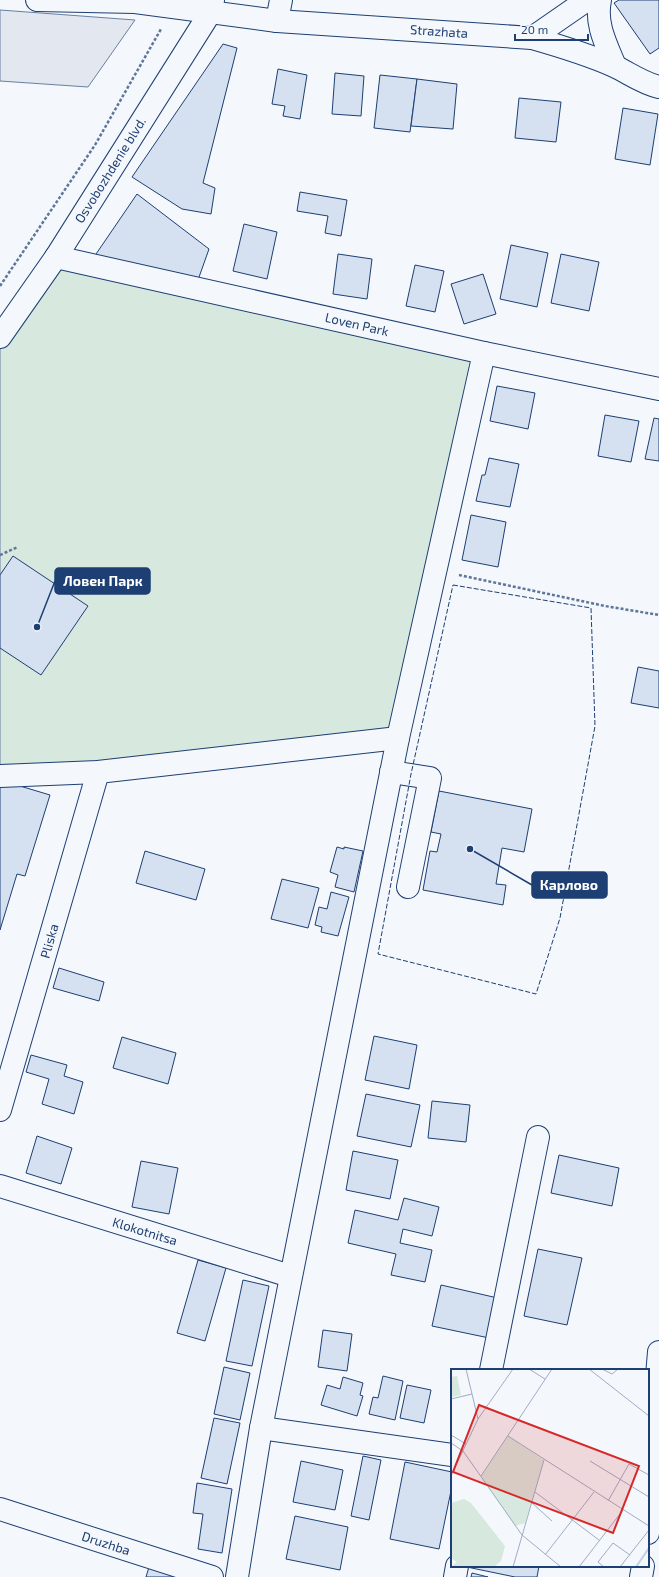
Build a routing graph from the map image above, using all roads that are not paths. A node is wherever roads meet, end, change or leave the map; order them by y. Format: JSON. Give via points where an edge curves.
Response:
{"nodes":[{"id":1,"x":37,"y":0,"type":"edge"},
{"id":2,"x":587,"y":0,"type":"edge"},
{"id":3,"x":600,"y":0,"type":"edge"},
{"id":4,"x":212,"y":6,"type":"edge"},
{"id":5,"x":279,"y":10,"type":"edge"},
{"id":6,"x":532,"y":38,"type":"junction"},
{"id":7,"x":615,"y":66,"type":"junction"},
{"id":8,"x":659,"y":87,"type":"edge"},
{"id":9,"x":56,"y":257,"type":"junction"},
{"id":10,"x":0,"y":337,"type":"edge"},
{"id":11,"x":484,"y":353,"type":"junction"},
{"id":12,"x":659,"y":389,"type":"edge"},
{"id":13,"x":398,"y":738,"type":"junction"},
{"id":14,"x":98,"y":772,"type":"junction"},
{"id":15,"x":391,"y":772,"type":"junction"},
{"id":16,"x":0,"y":776,"type":"edge"},
{"id":17,"x":408,"y":887,"type":"dead end"},
{"id":18,"x":0,"y":1110,"type":"edge"},
{"id":19,"x":538,"y":1138,"type":"dead end"},
{"id":20,"x":0,"y":1186,"type":"edge"},
{"id":21,"x":290,"y":1276,"type":"junction"},
{"id":22,"x":659,"y":1352,"type":"edge"},
{"id":23,"x":491,"y":1369,"type":"edge"},
{"id":24,"x":261,"y":1428,"type":"junction"},
{"id":25,"x":451,"y":1455,"type":"edge"},
{"id":26,"x":649,"y":1471,"type":"edge"},
{"id":27,"x":649,"y":1496,"type":"edge"},
{"id":28,"x":0,"y":1510,"type":"edge"},
{"id":29,"x":649,"y":1526,"type":"edge"},
{"id":30,"x":457,"y":1567,"type":"edge"},
{"id":31,"x":643,"y":1567,"type":"edge"},
{"id":32,"x":212,"y":1577,"type":"edge"},
{"id":33,"x":237,"y":1577,"type":"edge"},
{"id":34,"x":455,"y":1577,"type":"edge"},
{"id":35,"x":641,"y":1577,"type":"edge"}],
"edges":[{"from":1,"to":4,"type":"street","name":"Strazhata","via":[[135,2],[172,8]]},
{"from":2,"to":6,"type":"street"},
{"from":3,"to":7,"type":"street","via":[[600,28]]},
{"from":4,"to":5,"type":"street","name":"Strazhata"},
{"from":4,"to":9,"type":"street","name":"Osvobozhdenie blvd."},
{"from":5,"to":6,"type":"street","name":"Strazhata"},
{"from":6,"to":7,"type":"street","name":"Strazhata","via":[[570,48]]},
{"from":7,"to":8,"type":"street","name":"Strazhata","via":[[650,85]]},
{"from":9,"to":10,"type":"street","name":"Osvobozhdenie blvd."},
{"from":9,"to":11,"type":"street","name":"Loven Park"},
{"from":11,"to":12,"type":"street","name":"Loven Park"},
{"from":11,"to":13,"type":"street"},
{"from":13,"to":14,"type":"street"},
{"from":13,"to":15,"type":"street"},
{"from":14,"to":16,"type":"street"},
{"from":14,"to":18,"type":"street","name":"Pliska"},
{"from":15,"to":17,"type":"street","via":[[430,778]]},
{"from":15,"to":21,"type":"street"},
{"from":19,"to":23,"type":"street"},
{"from":20,"to":21,"type":"street","name":"Klokotnitsa"},
{"from":21,"to":24,"type":"street"},
{"from":22,"to":26,"type":"street"},
{"from":24,"to":25,"type":"street"},
{"from":24,"to":33,"type":"street"},
{"from":27,"to":29,"type":"street"},
{"from":28,"to":32,"type":"street","name":"Druzhba"},
{"from":30,"to":34,"type":"street"},
{"from":31,"to":35,"type":"street"}]}
